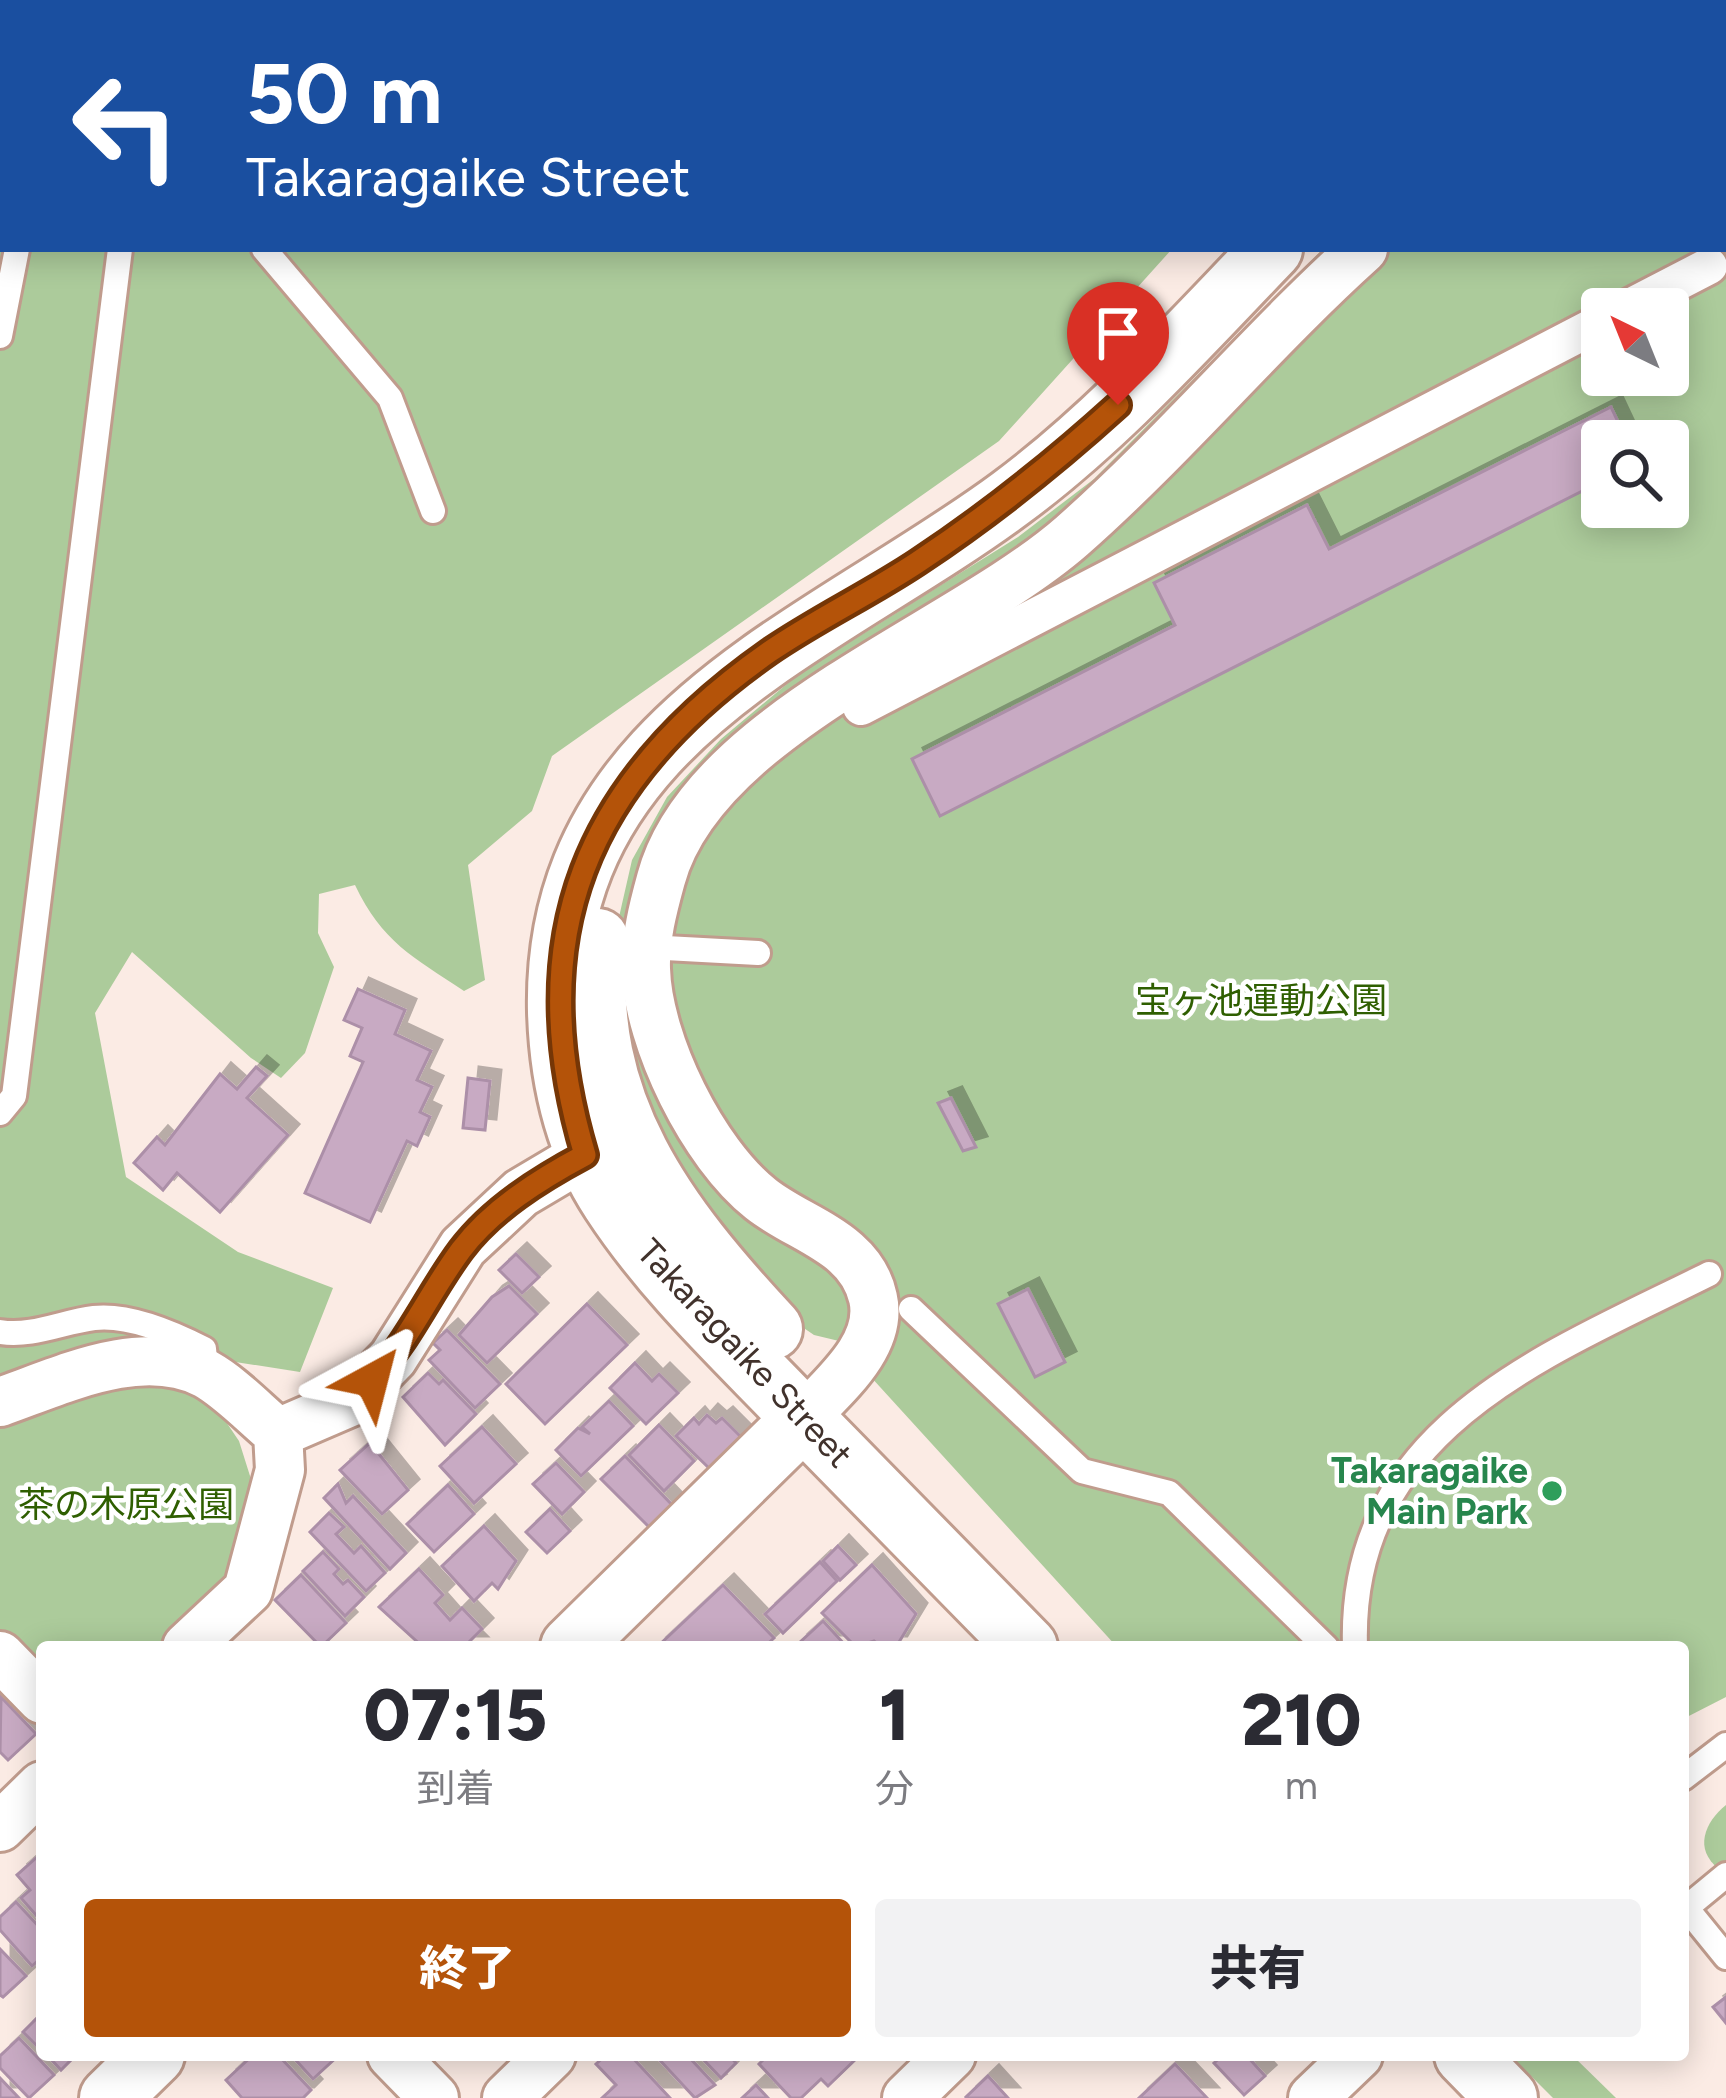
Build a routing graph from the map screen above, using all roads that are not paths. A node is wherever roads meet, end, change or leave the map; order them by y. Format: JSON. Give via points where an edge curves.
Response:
{"nodes":[{"id":1,"x":16,"y":252,"type":"edge"},
{"id":2,"x":120,"y":252,"type":"edge"},
{"id":3,"x":267,"y":252,"type":"edge"},
{"id":4,"x":1269,"y":252,"type":"edge"},
{"id":5,"x":1300,"y":252,"type":"edge"},
{"id":6,"x":1361,"y":252,"type":"edge"},
{"id":7,"x":1709,"y":266,"type":"dead end"},
{"id":8,"x":1667,"y":288,"type":"edge"},
{"id":9,"x":1581,"y":333,"type":"edge"},
{"id":10,"x":0,"y":336,"type":"edge"},
{"id":11,"x":433,"y":511,"type":"dead end"},
{"id":12,"x":860,"y":707,"type":"dead end"},
{"id":13,"x":647,"y":947,"type":"junction"},
{"id":14,"x":758,"y":953,"type":"dead end"},
{"id":15,"x":0,"y":1113,"type":"edge"},
{"id":16,"x":585,"y":1155,"type":"junction"},
{"id":17,"x":1709,"y":1274,"type":"dead end"},
{"id":18,"x":911,"y":1309,"type":"dead end"},
{"id":19,"x":0,"y":1332,"type":"edge"},
{"id":20,"x":207,"y":1375,"type":"junction"},
{"id":21,"x":0,"y":1402,"type":"edge"},
{"id":22,"x":816,"y":1405,"type":"junction"},
{"id":23,"x":278,"y":1433,"type":"junction"},
{"id":24,"x":998,"y":1637,"type":"edge"},
{"id":25,"x":193,"y":1641,"type":"edge"},
{"id":26,"x":577,"y":1641,"type":"edge"},
{"id":27,"x":1062,"y":1641,"type":"edge"},
{"id":28,"x":1320,"y":1641,"type":"edge"},
{"id":29,"x":1355,"y":1641,"type":"edge"},
{"id":30,"x":0,"y":1656,"type":"edge"},
{"id":31,"x":36,"y":1693,"type":"edge"},
{"id":32,"x":1726,"y":1744,"type":"edge"},
{"id":33,"x":1689,"y":1773,"type":"edge"},
{"id":34,"x":36,"y":1792,"type":"edge"},
{"id":35,"x":0,"y":1828,"type":"edge"},
{"id":36,"x":1726,"y":1875,"type":"edge"},
{"id":37,"x":1689,"y":1902,"type":"edge"},
{"id":38,"x":1689,"y":1911,"type":"edge"},
{"id":39,"x":1722,"y":1943,"type":"edge"},
{"id":40,"x":148,"y":2061,"type":"edge"},
{"id":41,"x":398,"y":2061,"type":"edge"},
{"id":42,"x":545,"y":2061,"type":"edge"},
{"id":43,"x":945,"y":2061,"type":"edge"},
{"id":44,"x":1352,"y":2061,"type":"edge"},
{"id":45,"x":1431,"y":2061,"type":"edge"},
{"id":46,"x":1471,"y":2061,"type":"edge"},
{"id":47,"x":110,"y":2098,"type":"edge"},
{"id":48,"x":434,"y":2098,"type":"edge"},
{"id":49,"x":507,"y":2098,"type":"edge"},
{"id":50,"x":907,"y":2098,"type":"edge"},
{"id":51,"x":1313,"y":2098,"type":"edge"},
{"id":52,"x":1467,"y":2098,"type":"edge"},
{"id":53,"x":1507,"y":2098,"type":"edge"}],
"edges":[{"from":1,"to":10,"type":"lane"},
{"from":2,"to":15,"type":"lane","via":[[14,1096]]},
{"from":3,"to":11,"type":"lane","via":[[390,398]]},
{"from":4,"to":16,"type":"street","name":"Takaragaike Street","via":[[1049,467],[914,565],[728,682],[622,792],[567,917],[557,979],[567,1095]]},
{"from":5,"to":22,"type":"street","name":"Takaragaike Street","via":[[1191,367],[1004,532],[748,699],[662,784],[615,870],[594,973],[624,1132],[669,1211]]},
{"from":6,"to":13,"type":"street","via":[[1033,569],[848,682],[737,769],[680,835]]},
{"from":7,"to":8,"type":"street"},
{"from":9,"to":12,"type":"street"},
{"from":13,"to":14,"type":"lane"},
{"from":13,"to":22,"type":"street","via":[[650,1012],[703,1127],[758,1198],[848,1252],[873,1298],[864,1349]]},
{"from":16,"to":22,"type":"street","name":"Takaragaike Street","via":[[681,1294]]},
{"from":16,"to":23,"type":"street","via":[[520,1193],[463,1247],[393,1358],[350,1402]]},
{"from":17,"to":29,"type":"lane","via":[[1517,1370],[1436,1431],[1390,1495],[1371,1544],[1354,1605]]},
{"from":18,"to":28,"type":"lane","via":[[1082,1471],[1169,1492]]},
{"from":19,"to":20,"type":"lane","via":[[100,1317],[171,1332],[204,1349]]},
{"from":20,"to":21,"type":"street","via":[[164,1360],[140,1363]]},
{"from":20,"to":23,"type":"street"},
{"from":22,"to":24,"type":"street","name":"Takaragaike Street"},
{"from":22,"to":26,"type":"street"},
{"from":22,"to":27,"type":"street","name":"Takaragaike Street"},
{"from":23,"to":25,"type":"street","via":[[280,1470],[248,1590]]},
{"from":30,"to":31,"type":"street"},
{"from":32,"to":33,"type":"lane"},
{"from":34,"to":35,"type":"street"},
{"from":36,"to":37,"type":"lane"},
{"from":38,"to":39,"type":"lane"},
{"from":40,"to":47,"type":"street"},
{"from":41,"to":48,"type":"street"},
{"from":42,"to":49,"type":"street"},
{"from":43,"to":50,"type":"street"},
{"from":44,"to":51,"type":"street"},
{"from":45,"to":52,"type":"street"},
{"from":46,"to":53,"type":"street"}]}
